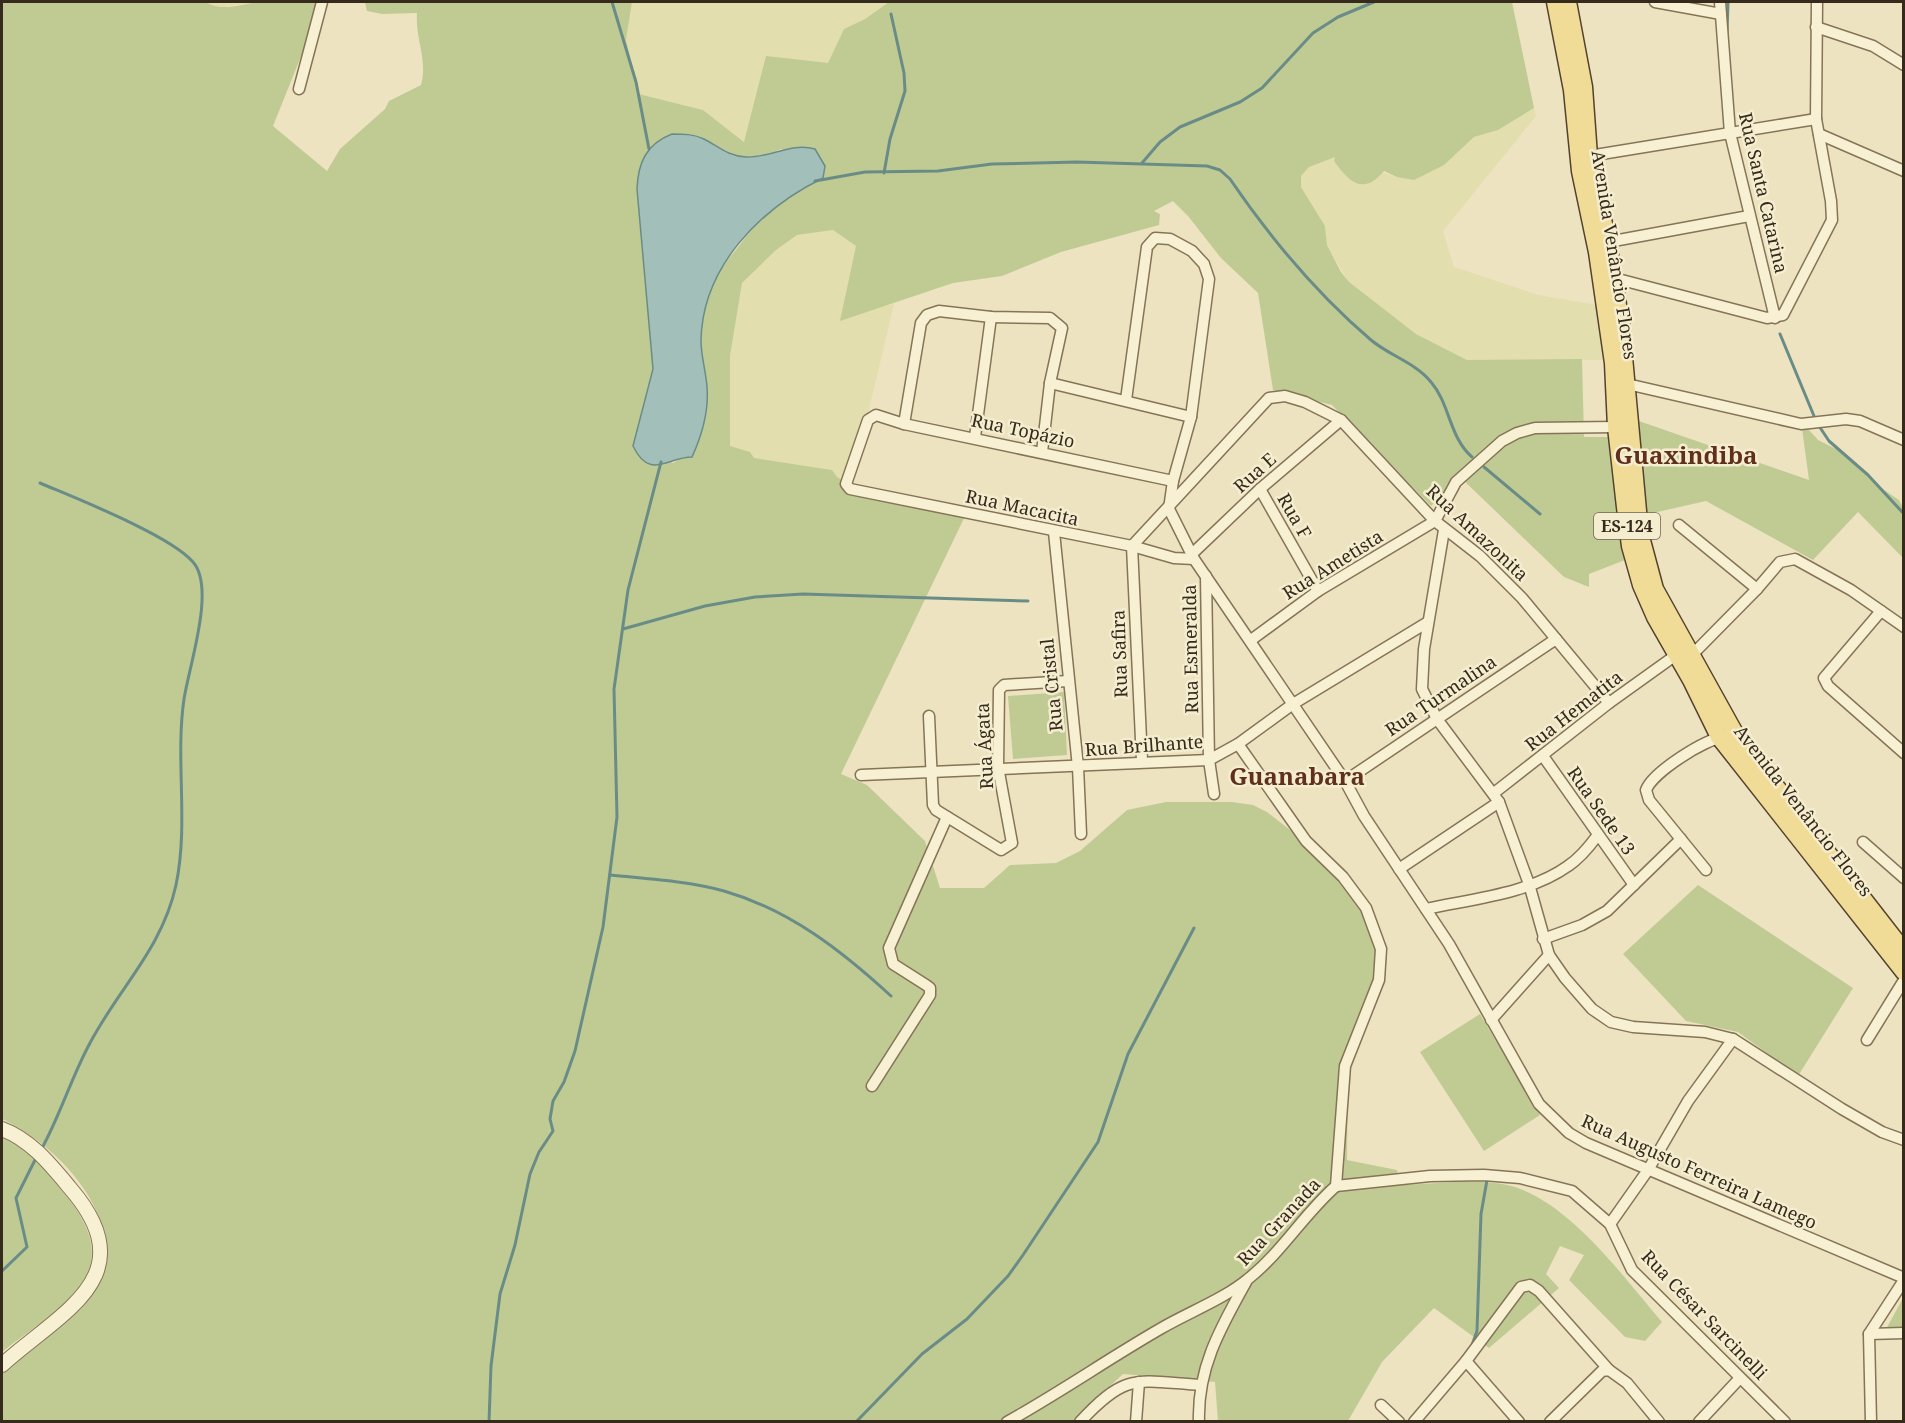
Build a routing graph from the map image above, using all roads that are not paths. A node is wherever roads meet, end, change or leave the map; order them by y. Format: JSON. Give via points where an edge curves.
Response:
{"nodes":[{"id":1,"x":322,"y":2,"type":"edge"},
{"id":2,"x":1555,"y":2,"type":"edge"},
{"id":3,"x":1568,"y":2,"type":"edge"},
{"id":4,"x":1655,"y":2,"type":"edge"},
{"id":5,"x":1720,"y":2,"type":"edge"},
{"id":6,"x":1817,"y":2,"type":"edge"},
{"id":7,"x":1721,"y":14,"type":"junction"},
{"id":8,"x":1816,"y":27,"type":"junction"},
{"id":9,"x":1904,"y":66,"type":"edge"},
{"id":10,"x":299,"y":89,"type":"dead end"},
{"id":11,"x":1816,"y":119,"type":"junction"},
{"id":12,"x":1730,"y":133,"type":"junction"},
{"id":13,"x":1819,"y":134,"type":"junction"},
{"id":14,"x":1589,"y":156,"type":"junction"},
{"id":15,"x":1904,"y":171,"type":"edge"},
{"id":16,"x":1749,"y":216,"type":"junction"},
{"id":17,"x":1608,"y":242,"type":"junction"},
{"id":18,"x":1614,"y":278,"type":"junction"},
{"id":19,"x":991,"y":317,"type":"junction"},
{"id":20,"x":1775,"y":318,"type":"junction"},
{"id":21,"x":1050,"y":383,"type":"junction"},
{"id":22,"x":1627,"y":384,"type":"junction"},
{"id":23,"x":1126,"y":400,"type":"junction"},
{"id":24,"x":1191,"y":417,"type":"junction"},
{"id":25,"x":1341,"y":420,"type":"junction"},
{"id":26,"x":904,"y":424,"type":"junction"},
{"id":27,"x":1616,"y":427,"type":"junction"},
{"id":28,"x":975,"y":437,"type":"junction"},
{"id":29,"x":1904,"y":440,"type":"edge"},
{"id":30,"x":1042,"y":452,"type":"junction"},
{"id":31,"x":1173,"y":481,"type":"junction"},
{"id":32,"x":846,"y":484,"type":"joint"},
{"id":33,"x":1260,"y":489,"type":"junction"},
{"id":34,"x":1169,"y":509,"type":"junction"},
{"id":35,"x":1435,"y":522,"type":"junction"},
{"id":36,"x":1679,"y":525,"type":"dead end"},
{"id":37,"x":1444,"y":530,"type":"junction"},
{"id":38,"x":1054,"y":532,"type":"junction"},
{"id":39,"x":1132,"y":546,"type":"junction"},
{"id":40,"x":1193,"y":556,"type":"junction"},
{"id":41,"x":1206,"y":574,"type":"junction"},
{"id":42,"x":1757,"y":590,"type":"junction"},
{"id":43,"x":1318,"y":591,"type":"junction"},
{"id":44,"x":1881,"y":611,"type":"junction"},
{"id":45,"x":1428,"y":622,"type":"junction"},
{"id":46,"x":1904,"y":627,"type":"edge"},
{"id":47,"x":1556,"y":639,"type":"junction"},
{"id":48,"x":1251,"y":640,"type":"junction"},
{"id":49,"x":1684,"y":656,"type":"junction"},
{"id":50,"x":1068,"y":681,"type":"junction"},
{"id":51,"x":1609,"y":703,"type":"junction"},
{"id":52,"x":1293,"y":704,"type":"junction"},
{"id":53,"x":929,"y":716,"type":"dead end"},
{"id":54,"x":1437,"y":719,"type":"junction"},
{"id":55,"x":1737,"y":735,"type":"junction"},
{"id":56,"x":1719,"y":737,"type":"junction"},
{"id":57,"x":1238,"y":744,"type":"junction"},
{"id":58,"x":1904,"y":753,"type":"edge"},
{"id":59,"x":1543,"y":756,"type":"junction"},
{"id":60,"x":1142,"y":760,"type":"junction"},
{"id":61,"x":1209,"y":760,"type":"junction"},
{"id":62,"x":998,"y":767,"type":"junction"},
{"id":63,"x":1078,"y":767,"type":"junction"},
{"id":64,"x":933,"y":772,"type":"junction"},
{"id":65,"x":861,"y":774,"type":"dead end"},
{"id":66,"x":1346,"y":781,"type":"junction"},
{"id":67,"x":1214,"y":794,"type":"dead end"},
{"id":68,"x":1496,"y":798,"type":"junction"},
{"id":69,"x":947,"y":817,"type":"junction"},
{"id":70,"x":1081,"y":834,"type":"dead end"},
{"id":71,"x":1597,"y":836,"type":"junction"},
{"id":72,"x":1681,"y":839,"type":"junction"},
{"id":73,"x":1863,"y":842,"type":"dead end"},
{"id":74,"x":1399,"y":869,"type":"junction"},
{"id":75,"x":1706,"y":870,"type":"dead end"},
{"id":76,"x":1904,"y":878,"type":"edge"},
{"id":77,"x":1529,"y":884,"type":"junction"},
{"id":78,"x":1634,"y":885,"type":"junction"},
{"id":79,"x":1426,"y":909,"type":"junction"},
{"id":80,"x":1543,"y":939,"type":"junction"},
{"id":81,"x":1904,"y":951,"type":"edge"},
{"id":82,"x":1549,"y":955,"type":"junction"},
{"id":83,"x":1904,"y":972,"type":"edge"},
{"id":84,"x":1904,"y":980,"type":"edge"},
{"id":85,"x":1491,"y":1020,"type":"junction"},
{"id":86,"x":1732,"y":1039,"type":"junction"},
{"id":87,"x":1867,"y":1040,"type":"dead end"},
{"id":88,"x":872,"y":1086,"type":"dead end"},
{"id":89,"x":2,"y":1129,"type":"edge"},
{"id":90,"x":1904,"y":1140,"type":"edge"},
{"id":91,"x":1648,"y":1170,"type":"junction"},
{"id":92,"x":1336,"y":1186,"type":"junction"},
{"id":93,"x":1610,"y":1224,"type":"junction"},
{"id":94,"x":1904,"y":1279,"type":"edge"},
{"id":95,"x":1247,"y":1280,"type":"junction"},
{"id":96,"x":1904,"y":1333,"type":"edge"},
{"id":97,"x":1869,"y":1334,"type":"junction"},
{"id":98,"x":1466,"y":1361,"type":"junction"},
{"id":99,"x":2,"y":1365,"type":"edge"},
{"id":100,"x":1606,"y":1371,"type":"junction"},
{"id":101,"x":1740,"y":1378,"type":"junction"},
{"id":102,"x":1139,"y":1382,"type":"junction"},
{"id":103,"x":1201,"y":1385,"type":"junction"},
{"id":104,"x":1381,"y":1405,"type":"dead end"},
{"id":105,"x":1199,"y":1421,"type":"edge"},
{"id":106,"x":1006,"y":1422,"type":"edge"},
{"id":107,"x":1080,"y":1422,"type":"edge"},
{"id":108,"x":1136,"y":1422,"type":"edge"},
{"id":109,"x":1400,"y":1422,"type":"edge"},
{"id":110,"x":1414,"y":1422,"type":"edge"},
{"id":111,"x":1519,"y":1422,"type":"edge"},
{"id":112,"x":1550,"y":1422,"type":"edge"},
{"id":113,"x":1659,"y":1422,"type":"edge"},
{"id":114,"x":1699,"y":1422,"type":"edge"},
{"id":115,"x":1785,"y":1422,"type":"edge"},
{"id":116,"x":1871,"y":1422,"type":"edge"}],
"edges":[{"from":1,"to":10,"type":"street"},
{"from":2,"to":27,"type":"main road","name":"Avenida Venâncio Flores","number":"ES-124","via":[[1608,324]]},
{"from":3,"to":14,"type":"main road","name":"Avenida Venâncio Flores","number":"ES-124","via":[[1584,87]]},
{"from":4,"to":7,"type":"street"},
{"from":5,"to":7,"type":"street","name":"Rua Santa Catarina"},
{"from":6,"to":8,"type":"street"},
{"from":7,"to":12,"type":"street","name":"Rua Santa Catarina"},
{"from":8,"to":9,"type":"street","via":[[1873,46]]},
{"from":8,"to":11,"type":"street"},
{"from":11,"to":12,"type":"street"},
{"from":11,"to":13,"type":"street"},
{"from":12,"to":14,"type":"street"},
{"from":12,"to":16,"type":"street","name":"Rua Santa Catarina"},
{"from":13,"to":15,"type":"street"},
{"from":13,"to":20,"type":"street","via":[[1831,201],[1828,230],[1783,315]]},
{"from":14,"to":17,"type":"main road","name":"Avenida Venâncio Flores","number":"ES-124"},
{"from":16,"to":17,"type":"street"},
{"from":16,"to":20,"type":"street","name":"Rua Santa Catarina"},
{"from":17,"to":18,"type":"main road","name":"Avenida Venâncio Flores","number":"ES-124"},
{"from":18,"to":20,"type":"street"},
{"from":18,"to":22,"type":"main road","name":"Avenida Venâncio Flores","number":"ES-124"},
{"from":19,"to":21,"type":"street","via":[[1050,318],[1059,323],[1062,328]]},
{"from":19,"to":26,"type":"street","via":[[939,312],[927,315],[921,323]]},
{"from":19,"to":28,"type":"street"},
{"from":21,"to":23,"type":"street"},
{"from":21,"to":30,"type":"street"},
{"from":22,"to":29,"type":"street","via":[[1794,423],[1860,421]]},
{"from":22,"to":49,"type":"main road","name":"Avenida Venâncio Flores","number":"ES-124","via":[[1635,501],[1646,560]]},
{"from":23,"to":24,"type":"street"},
{"from":23,"to":24,"type":"street","via":[[1147,247],[1155,238],[1170,239],[1197,256],[1209,279]]},
{"from":24,"to":31,"type":"street"},
{"from":25,"to":33,"type":"street","name":"Rua E"},
{"from":25,"to":34,"type":"street","name":"Rua Amazonita","via":[[1305,402],[1285,396],[1269,398]]},
{"from":25,"to":35,"type":"street","name":"Rua Amazonita"},
{"from":26,"to":28,"type":"street","name":"Rua Topázio"},
{"from":26,"to":32,"type":"street","name":"Rua Topázio","via":[[876,415],[868,420]]},
{"from":27,"to":35,"type":"street","via":[[1562,427],[1517,433],[1456,482]]},
{"from":27,"to":49,"type":"main road","name":"Avenida Venâncio Flores","number":"ES-124","via":[[1624,507],[1635,563],[1655,617]]},
{"from":28,"to":30,"type":"street","name":"Rua Topázio"},
{"from":30,"to":31,"type":"street","name":"Rua Topázio"},
{"from":31,"to":34,"type":"street"},
{"from":32,"to":38,"type":"street","name":"Rua Macacita","via":[[850,489]]},
{"from":33,"to":40,"type":"street","name":"Rua E"},
{"from":33,"to":43,"type":"street","name":"Rua F"},
{"from":34,"to":39,"type":"street"},
{"from":34,"to":40,"type":"street","name":"Rua Augusto Ferreira Lamego"},
{"from":35,"to":37,"type":"street","name":"Rua Amazonita"},
{"from":35,"to":43,"type":"street","name":"Rua Ametista"},
{"from":36,"to":42,"type":"street"},
{"from":37,"to":45,"type":"street"},
{"from":37,"to":47,"type":"street","name":"Rua Amazonita","via":[[1503,579]]},
{"from":38,"to":39,"type":"street","name":"Rua Macacita"},
{"from":38,"to":50,"type":"street","name":"Rua Cristal"},
{"from":39,"to":40,"type":"street","name":"Rua Macacita","via":[[1174,558]]},
{"from":39,"to":60,"type":"street","name":"Rua Safira"},
{"from":40,"to":41,"type":"street","name":"Rua Augusto Ferreira Lamego"},
{"from":41,"to":48,"type":"street","name":"Rua Augusto Ferreira Lamego"},
{"from":41,"to":61,"type":"street","name":"Rua Esmeralda"},
{"from":42,"to":44,"type":"street","name":"Rua Hematita","via":[[1780,562],[1795,559]]},
{"from":42,"to":49,"type":"street","name":"Rua Hematita"},
{"from":43,"to":48,"type":"street","name":"Rua Ametista"},
{"from":44,"to":46,"type":"street"},
{"from":44,"to":58,"type":"street","via":[[1824,674],[1828,686]]},
{"from":45,"to":52,"type":"street","name":"Rua Brilhante"},
{"from":45,"to":54,"type":"street","via":[[1421,685]]},
{"from":47,"to":51,"type":"street","name":"Rua Amazonita"},
{"from":47,"to":54,"type":"street","name":"Rua Turmalina"},
{"from":48,"to":52,"type":"street","name":"Rua Augusto Ferreira Lamego"},
{"from":49,"to":51,"type":"street","name":"Rua Hematita"},
{"from":49,"to":55,"type":"main road","name":"Avenida Venâncio Flores","number":"ES-124"},
{"from":49,"to":56,"type":"main road","name":"Avenida Venâncio Flores","number":"ES-124"},
{"from":50,"to":62,"type":"street","name":"Rua Ágata","via":[[1004,685],[998,694]]},
{"from":50,"to":63,"type":"street","name":"Rua Cristal"},
{"from":51,"to":59,"type":"street","name":"Rua Hematita"},
{"from":52,"to":57,"type":"street","name":"Rua Brilhante"},
{"from":52,"to":66,"type":"street","name":"Rua Augusto Ferreira Lamego"},
{"from":53,"to":64,"type":"street"},
{"from":54,"to":66,"type":"street","name":"Rua Turmalina"},
{"from":54,"to":68,"type":"street"},
{"from":55,"to":56,"type":"street"},
{"from":55,"to":81,"type":"main road","name":"Avenida Venâncio Flores","number":"ES-124"},
{"from":56,"to":72,"type":"street","via":[[1686,755],[1646,790],[1649,800]]},
{"from":56,"to":83,"type":"main road","name":"Avenida Venâncio Flores","number":"ES-124"},
{"from":57,"to":61,"type":"street","name":"Rua Brilhante"},
{"from":57,"to":92,"type":"street","name":"Rua Granada","via":[[1306,841],[1343,877],[1366,908],[1378,938],[1379,980],[1345,1066]]},
{"from":59,"to":68,"type":"street","name":"Rua Hematita"},
{"from":59,"to":71,"type":"street","name":"Rua Sede 13"},
{"from":60,"to":61,"type":"street","name":"Rua Brilhante"},
{"from":60,"to":63,"type":"street","name":"Rua Brilhante"},
{"from":61,"to":67,"type":"street","name":"Rua Esmeralda"},
{"from":62,"to":63,"type":"street","name":"Rua Brilhante"},
{"from":62,"to":64,"type":"street","name":"Rua Brilhante"},
{"from":62,"to":69,"type":"street","name":"Rua Ágata","via":[[1012,843],[1001,850]]},
{"from":63,"to":70,"type":"street","name":"Rua Cristal"},
{"from":64,"to":65,"type":"street","name":"Rua Brilhante"},
{"from":64,"to":69,"type":"street","via":[[933,805]]},
{"from":66,"to":74,"type":"street","name":"Rua Augusto Ferreira Lamego"},
{"from":68,"to":74,"type":"street","name":"Rua Hematita"},
{"from":68,"to":77,"type":"street"},
{"from":69,"to":88,"type":"street","via":[[889,948],[893,964],[926,984],[930,996]]},
{"from":71,"to":77,"type":"street","via":[[1569,866]]},
{"from":71,"to":78,"type":"street","name":"Rua Sede 13"},
{"from":72,"to":75,"type":"street"},
{"from":72,"to":78,"type":"street"},
{"from":73,"to":76,"type":"street"},
{"from":74,"to":79,"type":"street","name":"Rua Augusto Ferreira Lamego"},
{"from":77,"to":79,"type":"street"},
{"from":77,"to":80,"type":"street"},
{"from":78,"to":80,"type":"street","via":[[1594,919]]},
{"from":79,"to":85,"type":"street","name":"Rua Augusto Ferreira Lamego"},
{"from":80,"to":82,"type":"street"},
{"from":82,"to":85,"type":"street"},
{"from":82,"to":86,"type":"street","via":[[1579,995],[1611,1022],[1705,1032]]},
{"from":84,"to":87,"type":"street"},
{"from":85,"to":91,"type":"street","name":"Rua Augusto Ferreira Lamego","via":[[1539,1104],[1559,1124],[1586,1143]]},
{"from":86,"to":90,"type":"street","via":[[1842,1109]]},
{"from":86,"to":91,"type":"street","via":[[1688,1101]]},
{"from":89,"to":99,"type":"street","via":[[42,1155],[84,1204],[95,1223],[100,1244],[95,1276],[75,1305]]},
{"from":91,"to":93,"type":"street"},
{"from":91,"to":94,"type":"street","name":"Rua Augusto Ferreira Lamego"},
{"from":92,"to":93,"type":"street","via":[[1430,1176],[1514,1177],[1572,1191]]},
{"from":92,"to":95,"type":"street","name":"Rua Granada"},
{"from":93,"to":101,"type":"street","name":"Rua César Sarcinelli","via":[[1632,1270]]},
{"from":94,"to":97,"type":"street"},
{"from":95,"to":103,"type":"street","via":[[1208,1354]]},
{"from":95,"to":106,"type":"street","name":"Rua Granada"},
{"from":96,"to":97,"type":"street"},
{"from":97,"to":116,"type":"street"},
{"from":98,"to":100,"type":"street","via":[[1521,1287],[1530,1285]]},
{"from":98,"to":110,"type":"street"},
{"from":98,"to":111,"type":"street"},
{"from":100,"to":112,"type":"street"},
{"from":100,"to":113,"type":"street","via":[[1627,1383]]},
{"from":101,"to":114,"type":"street"},
{"from":101,"to":115,"type":"street","name":"Rua César Sarcinelli"},
{"from":102,"to":103,"type":"street"},
{"from":102,"to":107,"type":"street","via":[[1118,1387]]},
{"from":102,"to":108,"type":"street"},
{"from":103,"to":105,"type":"street"},
{"from":104,"to":109,"type":"street"}]}
